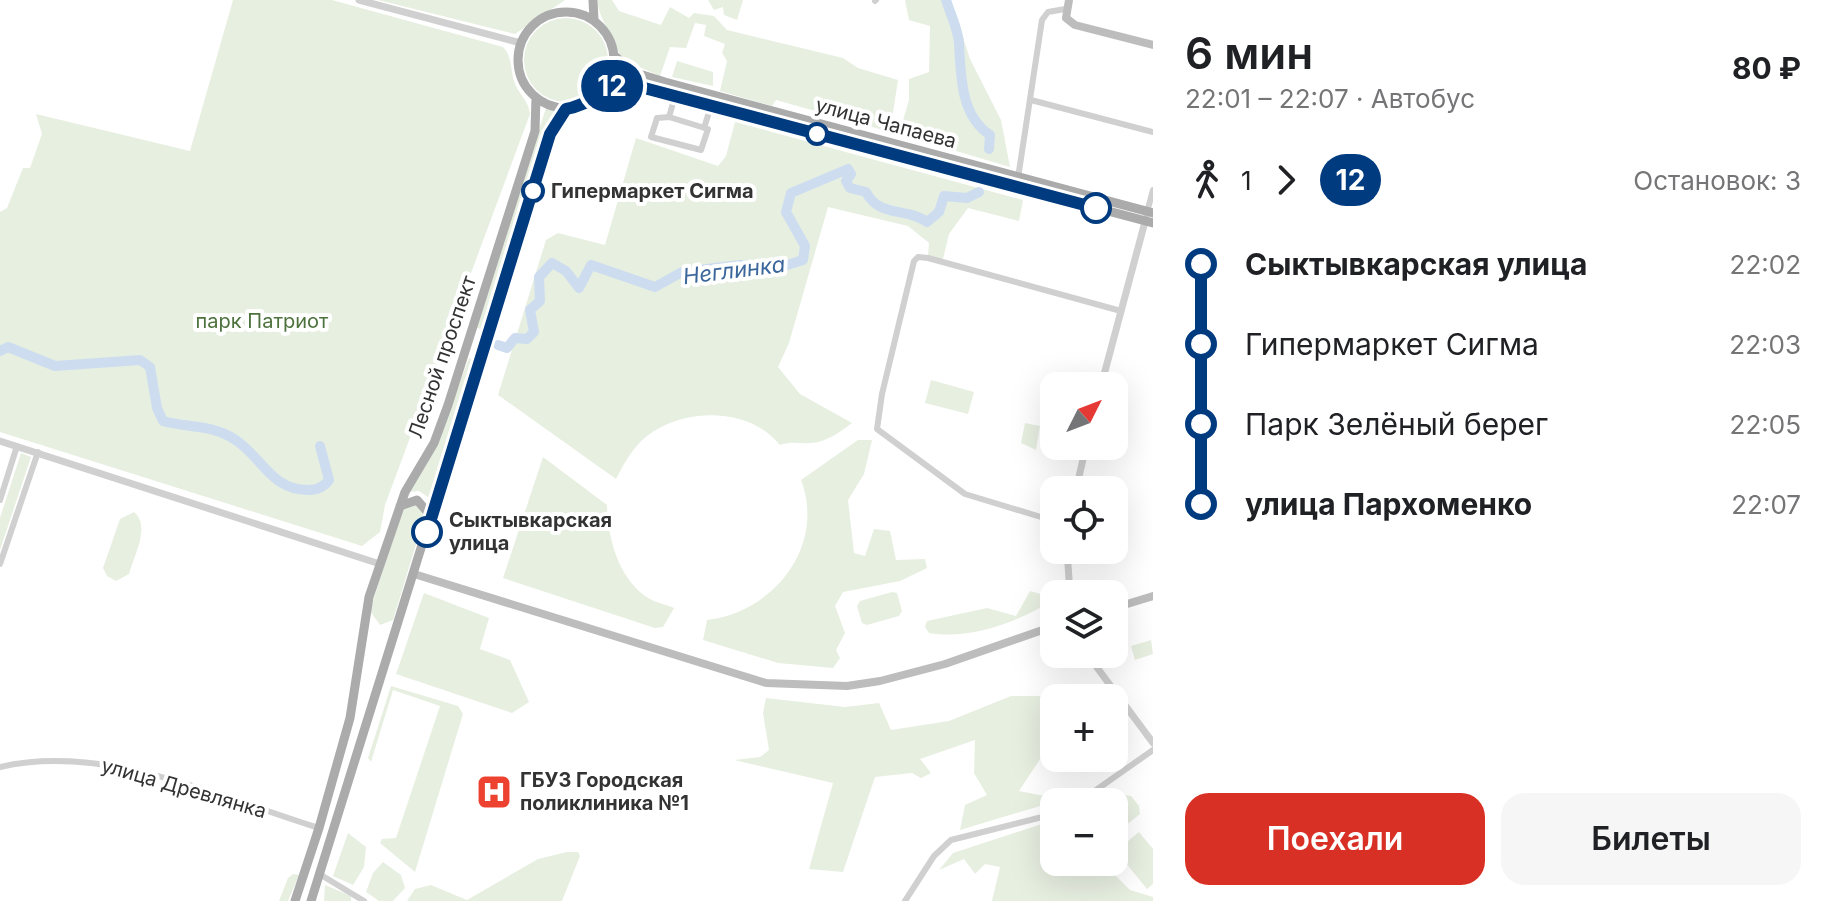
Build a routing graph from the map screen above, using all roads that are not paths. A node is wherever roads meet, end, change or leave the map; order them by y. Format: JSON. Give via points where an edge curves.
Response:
{"nodes":[{"id":1,"x":359,"y":0,"type":"edge"},
{"id":2,"x":570,"y":0,"type":"edge"},
{"id":3,"x":593,"y":0,"type":"edge"},
{"id":4,"x":1067,"y":4,"type":"edge"},
{"id":5,"x":563,"y":12,"type":"junction"},
{"id":6,"x":594,"y":20,"type":"junction"},
{"id":7,"x":521,"y":43,"type":"junction"},
{"id":8,"x":1153,"y":45,"type":"edge"},
{"id":9,"x":615,"y":56,"type":"junction"},
{"id":10,"x":605,"y":89,"type":"junction"},
{"id":11,"x":675,"y":96,"type":"junction"},
{"id":12,"x":536,"y":98,"type":"junction"},
{"id":13,"x":1031,"y":100,"type":"junction"},
{"id":14,"x":711,"y":106,"type":"junction"},
{"id":15,"x":566,"y":109,"type":"junction"},
{"id":16,"x":669,"y":117,"type":"junction"},
{"id":17,"x":704,"y":128,"type":"junction"},
{"id":18,"x":1153,"y":132,"type":"edge"},
{"id":19,"x":1018,"y":178,"type":"junction"},
{"id":20,"x":1153,"y":190,"type":"edge"},
{"id":21,"x":1150,"y":217,"type":"edge"},
{"id":22,"x":1121,"y":311,"type":"junction"},
{"id":23,"x":1105,"y":372,"type":"edge"},
{"id":24,"x":0,"y":441,"type":"edge"},
{"id":25,"x":17,"y":446,"type":"junction"},
{"id":26,"x":38,"y":452,"type":"junction"},
{"id":27,"x":0,"y":500,"type":"edge"},
{"id":28,"x":399,"y":507,"type":"junction"},
{"id":29,"x":431,"y":516,"type":"junction"},
{"id":30,"x":1040,"y":517,"type":"edge"},
{"id":31,"x":0,"y":564,"type":"edge"},
{"id":32,"x":380,"y":564,"type":"junction"},
{"id":33,"x":414,"y":574,"type":"junction"},
{"id":34,"x":1153,"y":596,"type":"edge"},
{"id":35,"x":1128,"y":604,"type":"edge"},
{"id":36,"x":1040,"y":631,"type":"edge"},
{"id":37,"x":1097,"y":668,"type":"edge"},
{"id":38,"x":345,"y":735,"type":"junction"},
{"id":39,"x":362,"y":739,"type":"junction"},
{"id":40,"x":1153,"y":743,"type":"edge"},
{"id":41,"x":1153,"y":750,"type":"edge"},
{"id":42,"x":0,"y":767,"type":"edge"},
{"id":43,"x":1099,"y":788,"type":"edge"},
{"id":44,"x":1040,"y":818,"type":"edge"},
{"id":45,"x":319,"y":828,"type":"junction"},
{"id":46,"x":321,"y":875,"type":"junction"},
{"id":47,"x":295,"y":901,"type":"edge"},
{"id":48,"x":311,"y":901,"type":"edge"},
{"id":49,"x":364,"y":901,"type":"edge"},
{"id":50,"x":905,"y":901,"type":"edge"}],
"edges":[{"from":1,"to":7,"type":"street"},
{"from":2,"to":5,"type":"main road"},
{"from":3,"to":6,"type":"main road"},
{"from":4,"to":8,"type":"main road","via":[[1066,18],[1075,25]]},
{"from":4,"to":13,"type":"street","via":[[1042,20]]},
{"from":5,"to":6,"type":"main road"},
{"from":5,"to":7,"type":"main road","via":[[537,21]]},
{"from":6,"to":9,"type":"main road","via":[[612,42]]},
{"from":7,"to":12,"type":"main road","via":[[518,67]]},
{"from":9,"to":10,"type":"main road"},
{"from":9,"to":19,"type":"main road","name":"улица Чапаева","via":[[633,72],[665,82]]},
{"from":10,"to":11,"type":"main road","name":"улица Чапаева","via":[[633,85]]},
{"from":10,"to":15,"type":"main road","via":[[589,103]]},
{"from":11,"to":14,"type":"main road","name":"улица Чапаева"},
{"from":11,"to":16,"type":"street"},
{"from":12,"to":15,"type":"main road"},
{"from":12,"to":28,"type":"main road","name":"Лесной проспект","via":[[535,131],[439,432]]},
{"from":13,"to":18,"type":"street"},
{"from":13,"to":19,"type":"street"},
{"from":14,"to":17,"type":"street"},
{"from":14,"to":21,"type":"main road","name":"улица Чапаева"},
{"from":15,"to":29,"type":"main road","name":"Лесной проспект","via":[[550,134]]},
{"from":16,"to":17,"type":"street"},
{"from":16,"to":17,"type":"street","via":[[657,118],[651,137],[701,150],[708,129]]},
{"from":19,"to":21,"type":"main road","name":"улица Чапаева"},
{"from":20,"to":21,"type":"street"},
{"from":21,"to":22,"type":"street"},
{"from":22,"to":23,"type":"street"},
{"from":22,"to":30,"type":"street","via":[[923,257],[914,261],[877,429],[965,494]]},
{"from":24,"to":25,"type":"street"},
{"from":25,"to":26,"type":"street"},
{"from":25,"to":27,"type":"street"},
{"from":26,"to":31,"type":"street"},
{"from":26,"to":32,"type":"street"},
{"from":28,"to":29,"type":"main road","via":[[417,500]]},
{"from":28,"to":32,"type":"main road","name":"Лесной проспект"},
{"from":29,"to":33,"type":"main road","name":"Лесной проспект"},
{"from":32,"to":38,"type":"main road","name":"Лесной проспект","via":[[364,612]]},
{"from":33,"to":36,"type":"main road","via":[[766,683],[847,686],[880,681]]},
{"from":33,"to":39,"type":"main road","name":"Лесной проспект"},
{"from":34,"to":35,"type":"main road"},
{"from":37,"to":40,"type":"street"},
{"from":38,"to":39,"type":"main road"},
{"from":38,"to":45,"type":"main road","name":"Лесной проспект"},
{"from":39,"to":46,"type":"main road","name":"Лесной проспект"},
{"from":41,"to":43,"type":"street"},
{"from":42,"to":45,"type":"street","name":"улица Древлянка","via":[[65,760],[115,764]]},
{"from":44,"to":50,"type":"street","via":[[951,840]]},
{"from":45,"to":47,"type":"main road","name":"Лесной проспект"},
{"from":46,"to":48,"type":"main road","name":"Лесной проспект"},
{"from":46,"to":49,"type":"street"}]}
